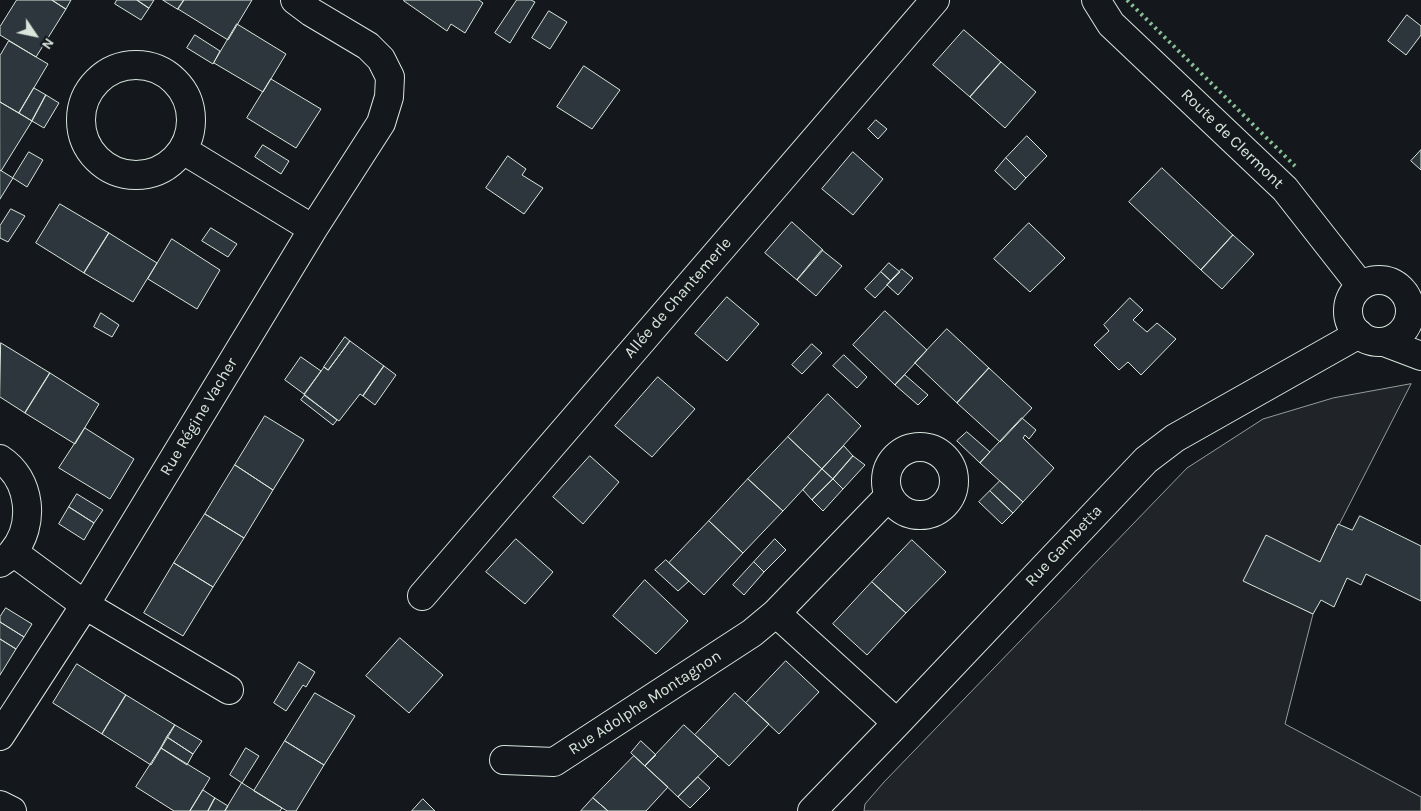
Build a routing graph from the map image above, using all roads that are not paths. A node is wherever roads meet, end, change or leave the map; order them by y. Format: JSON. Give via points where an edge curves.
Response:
{"nodes":[{"id":1,"x":295,"y":0,"type":"edge"},
{"id":2,"x":935,"y":0,"type":"edge"},
{"id":3,"x":1096,"y":0,"type":"edge"},
{"id":4,"x":183,"y":150,"type":"junction"},
{"id":5,"x":313,"y":229,"type":"junction"},
{"id":6,"x":1361,"y":286,"type":"junction"},
{"id":7,"x":1415,"y":307,"type":"edge"},
{"id":8,"x":1371,"y":338,"type":"junction"},
{"id":9,"x":1421,"y":356,"type":"edge"},
{"id":10,"x":0,"y":459,"type":"edge"},
{"id":11,"x":888,"y":496,"type":"dead end"},
{"id":12,"x":6,"y":558,"type":"edge"},
{"id":13,"x":422,"y":596,"type":"dead end"},
{"id":14,"x":85,"y":605,"type":"junction"},
{"id":15,"x":776,"y":613,"type":"junction"},
{"id":16,"x":228,"y":690,"type":"dead end"},
{"id":17,"x":897,"y":723,"type":"junction"},
{"id":18,"x":0,"y":736,"type":"edge"},
{"id":19,"x":504,"y":760,"type":"dead end"},
{"id":20,"x":0,"y":805,"type":"edge"},
{"id":21,"x":12,"y":811,"type":"edge"},
{"id":22,"x":812,"y":811,"type":"edge"}],
"edges":[{"from":1,"to":5,"type":"street","name":"Rue Régine Vacher","via":[[368,46],[382,59],[390,77],[390,97],[381,123]]},
{"from":2,"to":13,"type":"street","name":"Allée de Chantemerle"},
{"from":3,"to":6,"type":"street","name":"Route de Clermont","via":[[1111,24],[1285,189]]},
{"from":4,"to":4,"type":"street","via":[[192,116],[188,99],[166,72],[132,64],[115,68],[100,77],[88,92],[81,110],[81,129],[87,147],[99,162],[116,172],[135,176],[153,173],[170,164]]},
{"from":4,"to":5,"type":"street"},
{"from":5,"to":14,"type":"street","name":"Rue Régine Vacher"},
{"from":6,"to":7,"type":"street","via":[[1379,280],[1389,282],[1398,286]]},
{"from":6,"to":8,"type":"street","via":[[1350,301],[1349,319],[1353,327]]},
{"from":7,"to":8,"type":"street","via":[[1402,332],[1394,338]]},
{"from":8,"to":9,"type":"street"},
{"from":8,"to":17,"type":"street","name":"Rue Gambetta","via":[[1175,438],[1146,460]]},
{"from":10,"to":12,"type":"street","via":[[20,479],[26,497],[27,517],[23,536]]},
{"from":11,"to":15,"type":"street","name":"Rue Adolphe Montagnon"},
{"from":12,"to":14,"type":"street"},
{"from":14,"to":16,"type":"street"},
{"from":14,"to":18,"type":"street","name":"Rue Régine Vacher"},
{"from":15,"to":17,"type":"street"},
{"from":15,"to":19,"type":"street","name":"Rue Adolphe Montagnon","via":[[752,634],[554,762]]},
{"from":17,"to":22,"type":"street","name":"Rue Gambetta"},
{"from":20,"to":21,"type":"street"}]}
